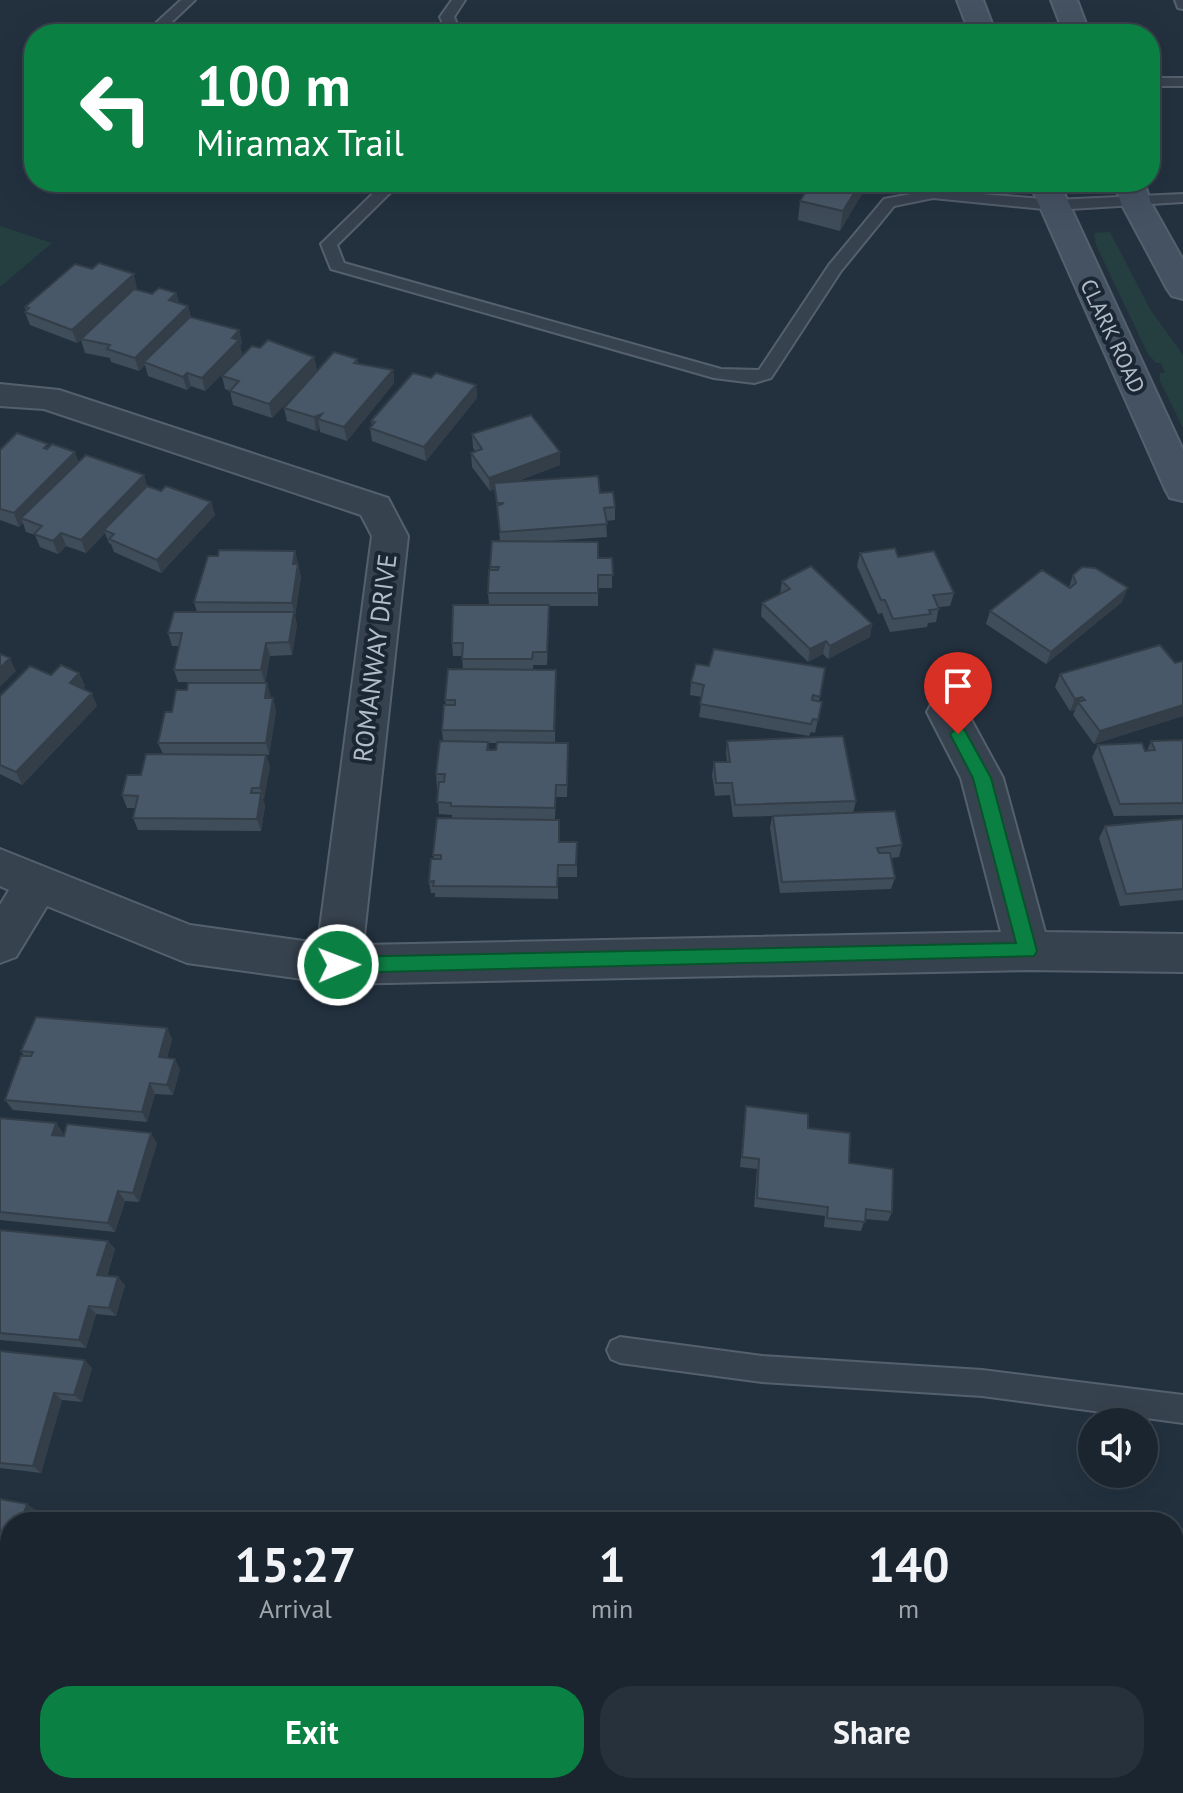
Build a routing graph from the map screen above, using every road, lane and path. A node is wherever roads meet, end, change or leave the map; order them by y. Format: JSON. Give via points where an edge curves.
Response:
{"nodes":[{"id":1,"x":189,"y":0,"type":"edge"},
{"id":2,"x":459,"y":0,"type":"edge"},
{"id":3,"x":970,"y":0,"type":"edge"},
{"id":4,"x":1064,"y":0,"type":"edge"},
{"id":5,"x":162,"y":24,"type":"edge"},
{"id":6,"x":450,"y":24,"type":"edge"},
{"id":7,"x":979,"y":24,"type":"edge"},
{"id":8,"x":1073,"y":24,"type":"edge"},
{"id":9,"x":1160,"y":82,"type":"edge"},
{"id":10,"x":1183,"y":82,"type":"edge"},
{"id":11,"x":384,"y":192,"type":"edge"},
{"id":12,"x":915,"y":192,"type":"edge"},
{"id":13,"x":1008,"y":192,"type":"edge"},
{"id":14,"x":1133,"y":192,"type":"edge"},
{"id":15,"x":1049,"y":194,"type":"edge"},
{"id":16,"x":1183,"y":198,"type":"edge"},
{"id":17,"x":1180,"y":276,"type":"edge"},
{"id":18,"x":0,"y":395,"type":"edge"},
{"id":19,"x":1183,"y":489,"type":"edge"},
{"id":20,"x":947,"y":712,"type":"dead end"},
{"id":21,"x":18,"y":876,"type":"edge"},
{"id":22,"x":0,"y":944,"type":"edge"},
{"id":23,"x":1028,"y":951,"type":"junction"},
{"id":24,"x":1183,"y":953,"type":"edge"},
{"id":25,"x":338,"y":965,"type":"junction"},
{"id":26,"x":620,"y":1350,"type":"dead end"},
{"id":27,"x":1183,"y":1409,"type":"edge"}],
"edges":[{"from":1,"to":5,"type":"lane"},
{"from":2,"to":6,"type":"lane","via":[[447,17]]},
{"from":3,"to":7,"type":"main road"},
{"from":4,"to":8,"type":"main road"},
{"from":9,"to":10,"type":"lane"},
{"from":11,"to":12,"type":"lane","via":[[329,244],[337,266],[720,374],[754,378],[778,358],[880,209]]},
{"from":13,"to":15,"type":"lane"},
{"from":14,"to":15,"type":"lane"},
{"from":14,"to":16,"type":"lane"},
{"from":14,"to":17,"type":"main road"},
{"from":15,"to":19,"type":"main road","name":"CLARK ROAD"},
{"from":18,"to":25,"type":"street","name":"ROMANWAY DRIVE","via":[[47,398],[375,507],[390,536]]},
{"from":20,"to":23,"type":"street","via":[[982,778]]},
{"from":21,"to":22,"type":"street"},
{"from":21,"to":25,"type":"street","via":[[187,944]]},
{"from":23,"to":24,"type":"street"},
{"from":23,"to":25,"type":"street"},
{"from":26,"to":27,"type":"lane","via":[[762,1369],[982,1383]]}]}
